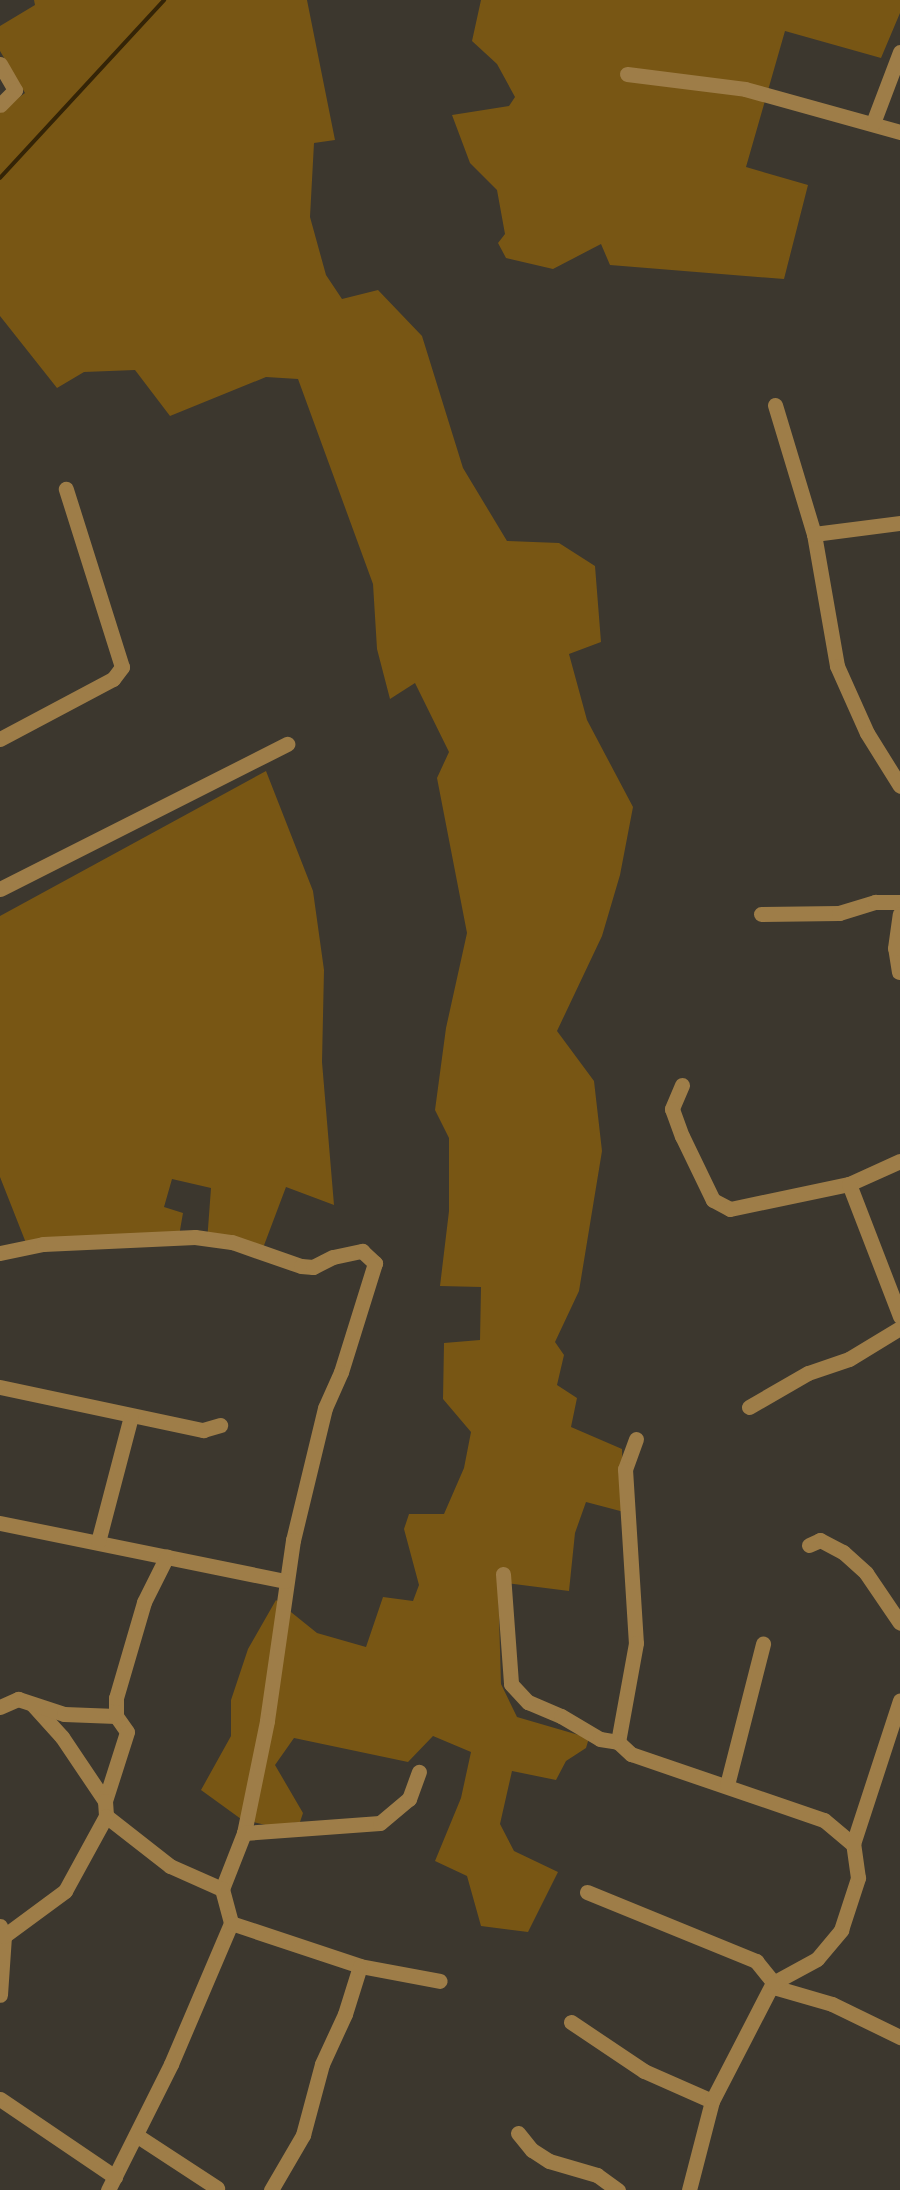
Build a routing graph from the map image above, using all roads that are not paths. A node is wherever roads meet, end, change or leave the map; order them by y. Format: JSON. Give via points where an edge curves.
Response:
{"nodes":[{"id":1,"x":900,"y":51,"type":"edge"},
{"id":2,"x":0,"y":64,"type":"edge"},
{"id":3,"x":627,"y":74,"type":"dead end"},
{"id":4,"x":0,"y":105,"type":"edge"},
{"id":5,"x":873,"y":123,"type":"junction"},
{"id":6,"x":900,"y":132,"type":"edge"},
{"id":7,"x":775,"y":405,"type":"dead end"},
{"id":8,"x":66,"y":489,"type":"dead end"},
{"id":9,"x":900,"y":523,"type":"edge"},
{"id":10,"x":814,"y":534,"type":"junction"},
{"id":11,"x":0,"y":738,"type":"edge"},
{"id":12,"x":287,"y":744,"type":"dead end"},
{"id":13,"x":900,"y":786,"type":"edge"},
{"id":14,"x":0,"y":889,"type":"edge"},
{"id":15,"x":900,"y":902,"type":"edge"},
{"id":16,"x":761,"y":914,"type":"dead end"},
{"id":17,"x":900,"y":914,"type":"edge"},
{"id":18,"x":899,"y":972,"type":"edge"},
{"id":19,"x":682,"y":1085,"type":"dead end"},
{"id":20,"x":900,"y":1161,"type":"edge"},
{"id":21,"x":849,"y":1184,"type":"junction"},
{"id":22,"x":0,"y":1252,"type":"edge"},
{"id":23,"x":900,"y":1316,"type":"edge"},
{"id":24,"x":900,"y":1328,"type":"edge"},
{"id":25,"x":0,"y":1387,"type":"edge"},
{"id":26,"x":749,"y":1407,"type":"dead end"},
{"id":27,"x":131,"y":1416,"type":"junction"},
{"id":28,"x":220,"y":1425,"type":"dead end"},
{"id":29,"x":636,"y":1439,"type":"dead end"},
{"id":30,"x":0,"y":1523,"type":"edge"},
{"id":31,"x":98,"y":1542,"type":"junction"},
{"id":32,"x":809,"y":1545,"type":"dead end"},
{"id":33,"x":167,"y":1556,"type":"junction"},
{"id":34,"x":503,"y":1574,"type":"dead end"},
{"id":35,"x":285,"y":1581,"type":"junction"},
{"id":36,"x":900,"y":1623,"type":"edge"},
{"id":37,"x":763,"y":1644,"type":"dead end"},
{"id":38,"x":900,"y":1700,"type":"edge"},
{"id":39,"x":33,"y":1705,"type":"junction"},
{"id":40,"x":0,"y":1707,"type":"edge"},
{"id":41,"x":116,"y":1716,"type":"junction"},
{"id":42,"x":618,"y":1742,"type":"junction"},
{"id":43,"x":419,"y":1772,"type":"dead end"},
{"id":44,"x":727,"y":1785,"type":"junction"},
{"id":45,"x":106,"y":1809,"type":"junction"},
{"id":46,"x":244,"y":1833,"type":"junction"},
{"id":47,"x":853,"y":1844,"type":"junction"},
{"id":48,"x":222,"y":1889,"type":"junction"},
{"id":49,"x":587,"y":1892,"type":"dead end"},
{"id":50,"x":231,"y":1923,"type":"junction"},
{"id":51,"x":2,"y":1931,"type":"edge"},
{"id":52,"x":360,"y":1965,"type":"junction"},
{"id":53,"x":440,"y":1981,"type":"dead end"},
{"id":54,"x":773,"y":1983,"type":"junction"},
{"id":55,"x":0,"y":1995,"type":"edge"},
{"id":56,"x":571,"y":2022,"type":"dead end"},
{"id":57,"x":900,"y":2037,"type":"edge"},
{"id":58,"x":0,"y":2099,"type":"edge"},
{"id":59,"x":712,"y":2101,"type":"junction"},
{"id":60,"x":518,"y":2133,"type":"dead end"},
{"id":61,"x":136,"y":2135,"type":"junction"},
{"id":62,"x":112,"y":2183,"type":"edge"},
{"id":63,"x":217,"y":2188,"type":"dead end"},
{"id":64,"x":271,"y":2190,"type":"edge"},
{"id":65,"x":618,"y":2190,"type":"edge"},
{"id":66,"x":688,"y":2190,"type":"edge"}],
"edges":[{"from":1,"to":5,"type":"street"},
{"from":2,"to":4,"type":"street","via":[[15,90]]},
{"from":3,"to":5,"type":"street","via":[[745,89]]},
{"from":5,"to":6,"type":"street"},
{"from":7,"to":10,"type":"street"},
{"from":8,"to":11,"type":"street","via":[[122,667],[113,679]]},
{"from":9,"to":10,"type":"street"},
{"from":10,"to":13,"type":"street","via":[[837,666],[867,733]]},
{"from":12,"to":14,"type":"street"},
{"from":15,"to":16,"type":"street","via":[[875,902],[839,913]]},
{"from":17,"to":18,"type":"street","via":[[895,948]]},
{"from":19,"to":21,"type":"street","via":[[672,1109],[713,1200],[730,1209]]},
{"from":20,"to":21,"type":"street"},
{"from":21,"to":23,"type":"street"},
{"from":22,"to":35,"type":"street","via":[[43,1244],[195,1237],[232,1242],[257,1253],[313,1267],[348,1252],[362,1251],[370,1256],[375,1263],[374,1273],[325,1408]]},
{"from":24,"to":26,"type":"street","via":[[849,1359],[808,1373]]},
{"from":25,"to":27,"type":"street"},
{"from":27,"to":28,"type":"street","via":[[203,1430]]},
{"from":27,"to":31,"type":"street"},
{"from":29,"to":42,"type":"street","via":[[625,1469],[636,1643]]},
{"from":30,"to":31,"type":"street"},
{"from":31,"to":33,"type":"street"},
{"from":32,"to":36,"type":"street","via":[[820,1540],[843,1552],[866,1573]]},
{"from":33,"to":35,"type":"street"},
{"from":33,"to":41,"type":"street","via":[[144,1602],[116,1698]]},
{"from":34,"to":42,"type":"street","via":[[511,1684],[528,1702],[600,1739]]},
{"from":35,"to":46,"type":"street","via":[[267,1721]]},
{"from":37,"to":44,"type":"street"},
{"from":38,"to":47,"type":"street"},
{"from":39,"to":40,"type":"street","via":[[18,1699]]},
{"from":39,"to":41,"type":"street","via":[[64,1714]]},
{"from":39,"to":45,"type":"street","via":[[62,1737]]},
{"from":41,"to":45,"type":"street","via":[[127,1732]]},
{"from":42,"to":44,"type":"street","via":[[631,1754]]},
{"from":43,"to":46,"type":"street","via":[[409,1799],[380,1823]]},
{"from":44,"to":47,"type":"street","via":[[824,1820]]},
{"from":45,"to":48,"type":"street","via":[[170,1866]]},
{"from":45,"to":51,"type":"street","via":[[65,1891]]},
{"from":46,"to":48,"type":"street"},
{"from":47,"to":54,"type":"street","via":[[858,1878],[841,1930],[818,1959]]},
{"from":48,"to":50,"type":"street"},
{"from":49,"to":54,"type":"street","via":[[756,1961]]},
{"from":50,"to":52,"type":"street"},
{"from":50,"to":61,"type":"street"},
{"from":51,"to":55,"type":"street"},
{"from":52,"to":53,"type":"street"},
{"from":52,"to":64,"type":"street","via":[[345,2014],[322,2064],[303,2135]]},
{"from":54,"to":57,"type":"street","via":[[777,1988],[832,2004]]},
{"from":54,"to":59,"type":"street"},
{"from":56,"to":59,"type":"street","via":[[644,2071]]},
{"from":58,"to":62,"type":"street"},
{"from":59,"to":66,"type":"street"},
{"from":60,"to":65,"type":"street","via":[[532,2150],[549,2161],[597,2175]]},
{"from":61,"to":62,"type":"street"},
{"from":61,"to":63,"type":"street"}]}
